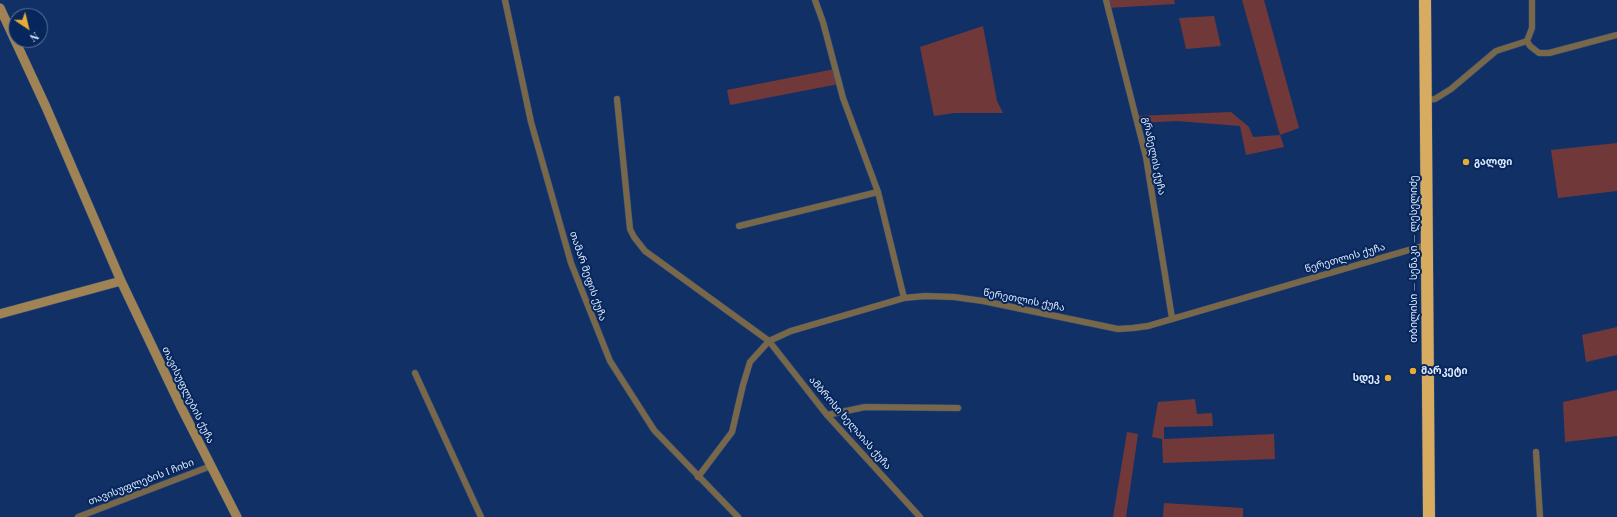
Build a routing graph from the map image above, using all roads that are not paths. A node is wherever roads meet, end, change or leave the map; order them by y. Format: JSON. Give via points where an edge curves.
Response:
{"nodes":[{"id":1,"x":505,"y":0,"type":"edge"},
{"id":2,"x":815,"y":0,"type":"edge"},
{"id":3,"x":1106,"y":0,"type":"edge"},
{"id":4,"x":1425,"y":0,"type":"edge"},
{"id":5,"x":1532,"y":0,"type":"edge"},
{"id":6,"x":0,"y":8,"type":"edge"},
{"id":7,"x":1617,"y":35,"type":"edge"},
{"id":8,"x":1527,"y":41,"type":"junction"},
{"id":9,"x":617,"y":99,"type":"dead end"},
{"id":10,"x":1426,"y":100,"type":"junction"},
{"id":11,"x":878,"y":192,"type":"junction"},
{"id":12,"x":739,"y":226,"type":"dead end"},
{"id":13,"x":1426,"y":245,"type":"junction"},
{"id":14,"x":121,"y":281,"type":"junction"},
{"id":15,"x":904,"y":298,"type":"junction"},
{"id":16,"x":0,"y":314,"type":"edge"},
{"id":17,"x":1172,"y":318,"type":"junction"},
{"id":18,"x":768,"y":341,"type":"junction"},
{"id":19,"x":415,"y":373,"type":"dead end"},
{"id":20,"x":958,"y":408,"type":"dead end"},
{"id":21,"x":827,"y":415,"type":"junction"},
{"id":22,"x":1536,"y":452,"type":"dead end"},
{"id":23,"x":211,"y":466,"type":"junction"},
{"id":24,"x":698,"y":476,"type":"junction"},
{"id":25,"x":78,"y":517,"type":"edge"},
{"id":26,"x":238,"y":517,"type":"edge"},
{"id":27,"x":482,"y":517,"type":"edge"},
{"id":28,"x":738,"y":517,"type":"edge"},
{"id":29,"x":920,"y":517,"type":"edge"},
{"id":30,"x":1429,"y":517,"type":"edge"},
{"id":31,"x":1540,"y":517,"type":"edge"}],
"edges":[{"from":1,"to":24,"type":"street","name":"თამარ მეფის ქუჩა","via":[[542,164],[571,264],[588,310],[610,361],[654,430]]},
{"from":2,"to":11,"type":"street","via":[[842,98]]},
{"from":3,"to":17,"type":"street","name":"გრანელის ქუჩა","via":[[1146,157]]},
{"from":4,"to":10,"type":"highway","name":"თბილისი — სენაკი — ლესელიძე"},
{"from":5,"to":8,"type":"street","via":[[1532,28]]},
{"from":6,"to":14,"type":"main road","name":"თავისუფლების ქუჩა"},
{"from":7,"to":8,"type":"street","via":[[1549,53],[1539,53]]},
{"from":8,"to":10,"type":"street","via":[[1496,51],[1451,89],[1434,99]]},
{"from":9,"to":18,"type":"street","name":"ამბროსი ხელაიას ქუჩა","via":[[630,229],[634,237],[645,251]]},
{"from":10,"to":13,"type":"highway","name":"თბილისი — სენაკი — ლესელიძე"},
{"from":11,"to":12,"type":"street"},
{"from":11,"to":15,"type":"street"},
{"from":13,"to":17,"type":"street","name":"წერეთლის ქუჩა"},
{"from":13,"to":30,"type":"highway","name":"თბილისი — სენაკი — ლესელიძე"},
{"from":14,"to":16,"type":"main road"},
{"from":14,"to":23,"type":"main road","name":"თავისუფლების ქუჩა"},
{"from":15,"to":17,"type":"street","name":"წერეთლის ქუჩა","via":[[954,297],[983,301],[1118,329],[1148,326]]},
{"from":15,"to":18,"type":"street","name":"წერეთლის ქუჩა","via":[[790,331]]},
{"from":18,"to":21,"type":"street","name":"ამბროსი ხელაიას ქუჩა"},
{"from":18,"to":24,"type":"street","name":"წერეთლის ქუჩა","via":[[750,362],[742,385],[732,432]]},
{"from":19,"to":27,"type":"street"},
{"from":20,"to":21,"type":"street","via":[[865,407]]},
{"from":21,"to":29,"type":"street","name":"ამბროსი ხელაიას ქუჩა"},
{"from":22,"to":31,"type":"street"},
{"from":23,"to":25,"type":"street","name":"თავისუფლების I ჩიხი"},
{"from":23,"to":26,"type":"main road","name":"თავისუფლების ქუჩა"},
{"from":24,"to":28,"type":"street","name":"თამარ მეფის ქუჩა"}]}
